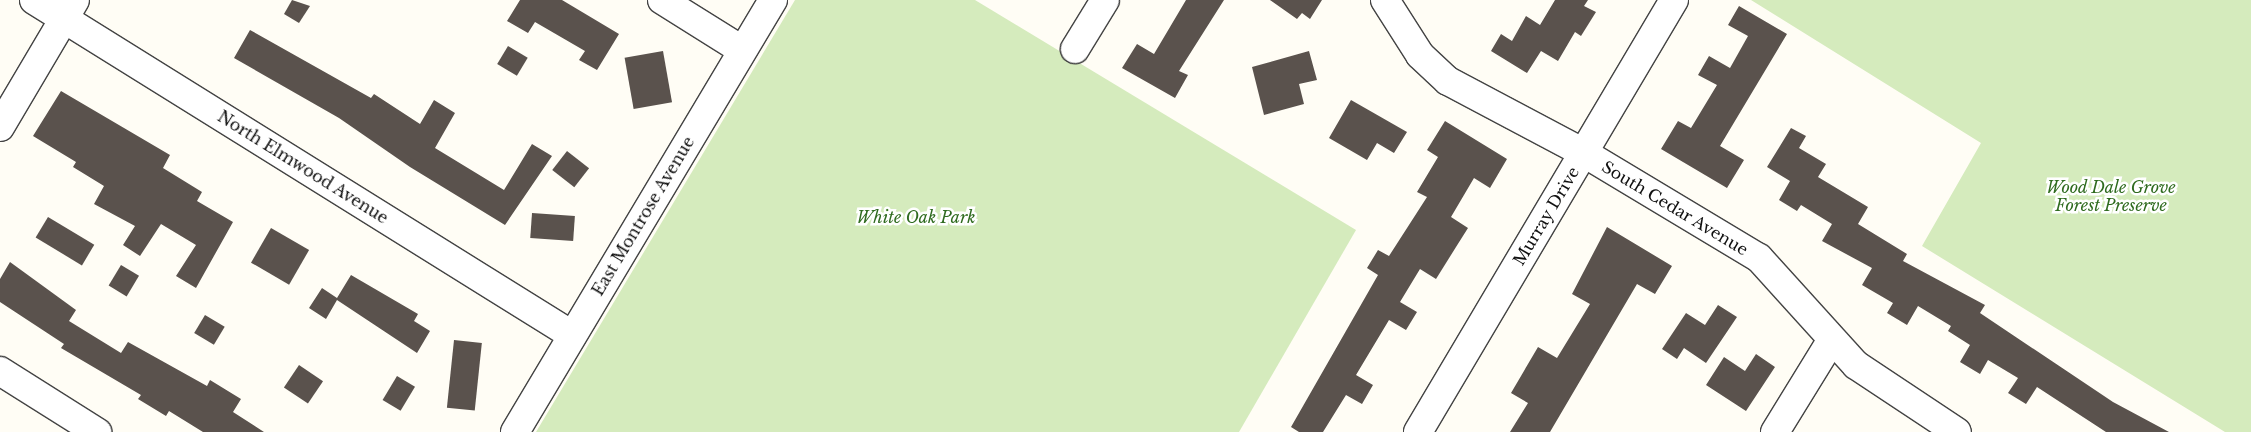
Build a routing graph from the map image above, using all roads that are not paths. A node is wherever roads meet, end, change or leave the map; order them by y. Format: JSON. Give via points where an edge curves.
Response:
{"nodes":[{"id":1,"x":34,"y":0,"type":"edge"},
{"id":2,"x":662,"y":0,"type":"edge"},
{"id":3,"x":773,"y":0,"type":"edge"},
{"id":4,"x":1105,"y":0,"type":"edge"},
{"id":5,"x":1385,"y":0,"type":"edge"},
{"id":6,"x":1674,"y":0,"type":"edge"},
{"id":7,"x":69,"y":9,"type":"edge"},
{"id":8,"x":1075,"y":49,"type":"dead end"},
{"id":9,"x":742,"y":50,"type":"junction"},
{"id":10,"x":0,"y":127,"type":"edge"},
{"id":11,"x":1584,"y":153,"type":"junction"},
{"id":12,"x":572,"y":335,"type":"junction"},
{"id":13,"x":1831,"y":341,"type":"junction"},
{"id":14,"x":0,"y":372,"type":"edge"},
{"id":15,"x":97,"y":432,"type":"edge"},
{"id":16,"x":515,"y":432,"type":"edge"},
{"id":17,"x":1418,"y":432,"type":"edge"},
{"id":18,"x":1775,"y":432,"type":"edge"},
{"id":19,"x":1957,"y":432,"type":"edge"}],
"edges":[{"from":1,"to":7,"type":"street","name":"North Elmwood Avenue"},
{"from":2,"to":9,"type":"street"},
{"from":3,"to":9,"type":"street","name":"East Montrose Avenue"},
{"from":4,"to":8,"type":"street"},
{"from":5,"to":11,"type":"street","name":"South Cedar Avenue","via":[[1420,55],[1448,81]]},
{"from":6,"to":11,"type":"street","name":"Murray Drive"},
{"from":7,"to":10,"type":"street"},
{"from":7,"to":12,"type":"street","name":"North Elmwood Avenue"},
{"from":9,"to":12,"type":"street","name":"East Montrose Avenue"},
{"from":11,"to":13,"type":"street","name":"South Cedar Avenue","via":[[1759,258],[1787,284]]},
{"from":11,"to":17,"type":"street","name":"Murray Drive"},
{"from":12,"to":16,"type":"street","name":"East Montrose Avenue"},
{"from":13,"to":18,"type":"street"},
{"from":13,"to":19,"type":"street","name":"South Cedar Avenue","via":[[1856,365]]},
{"from":14,"to":15,"type":"street"}]}
